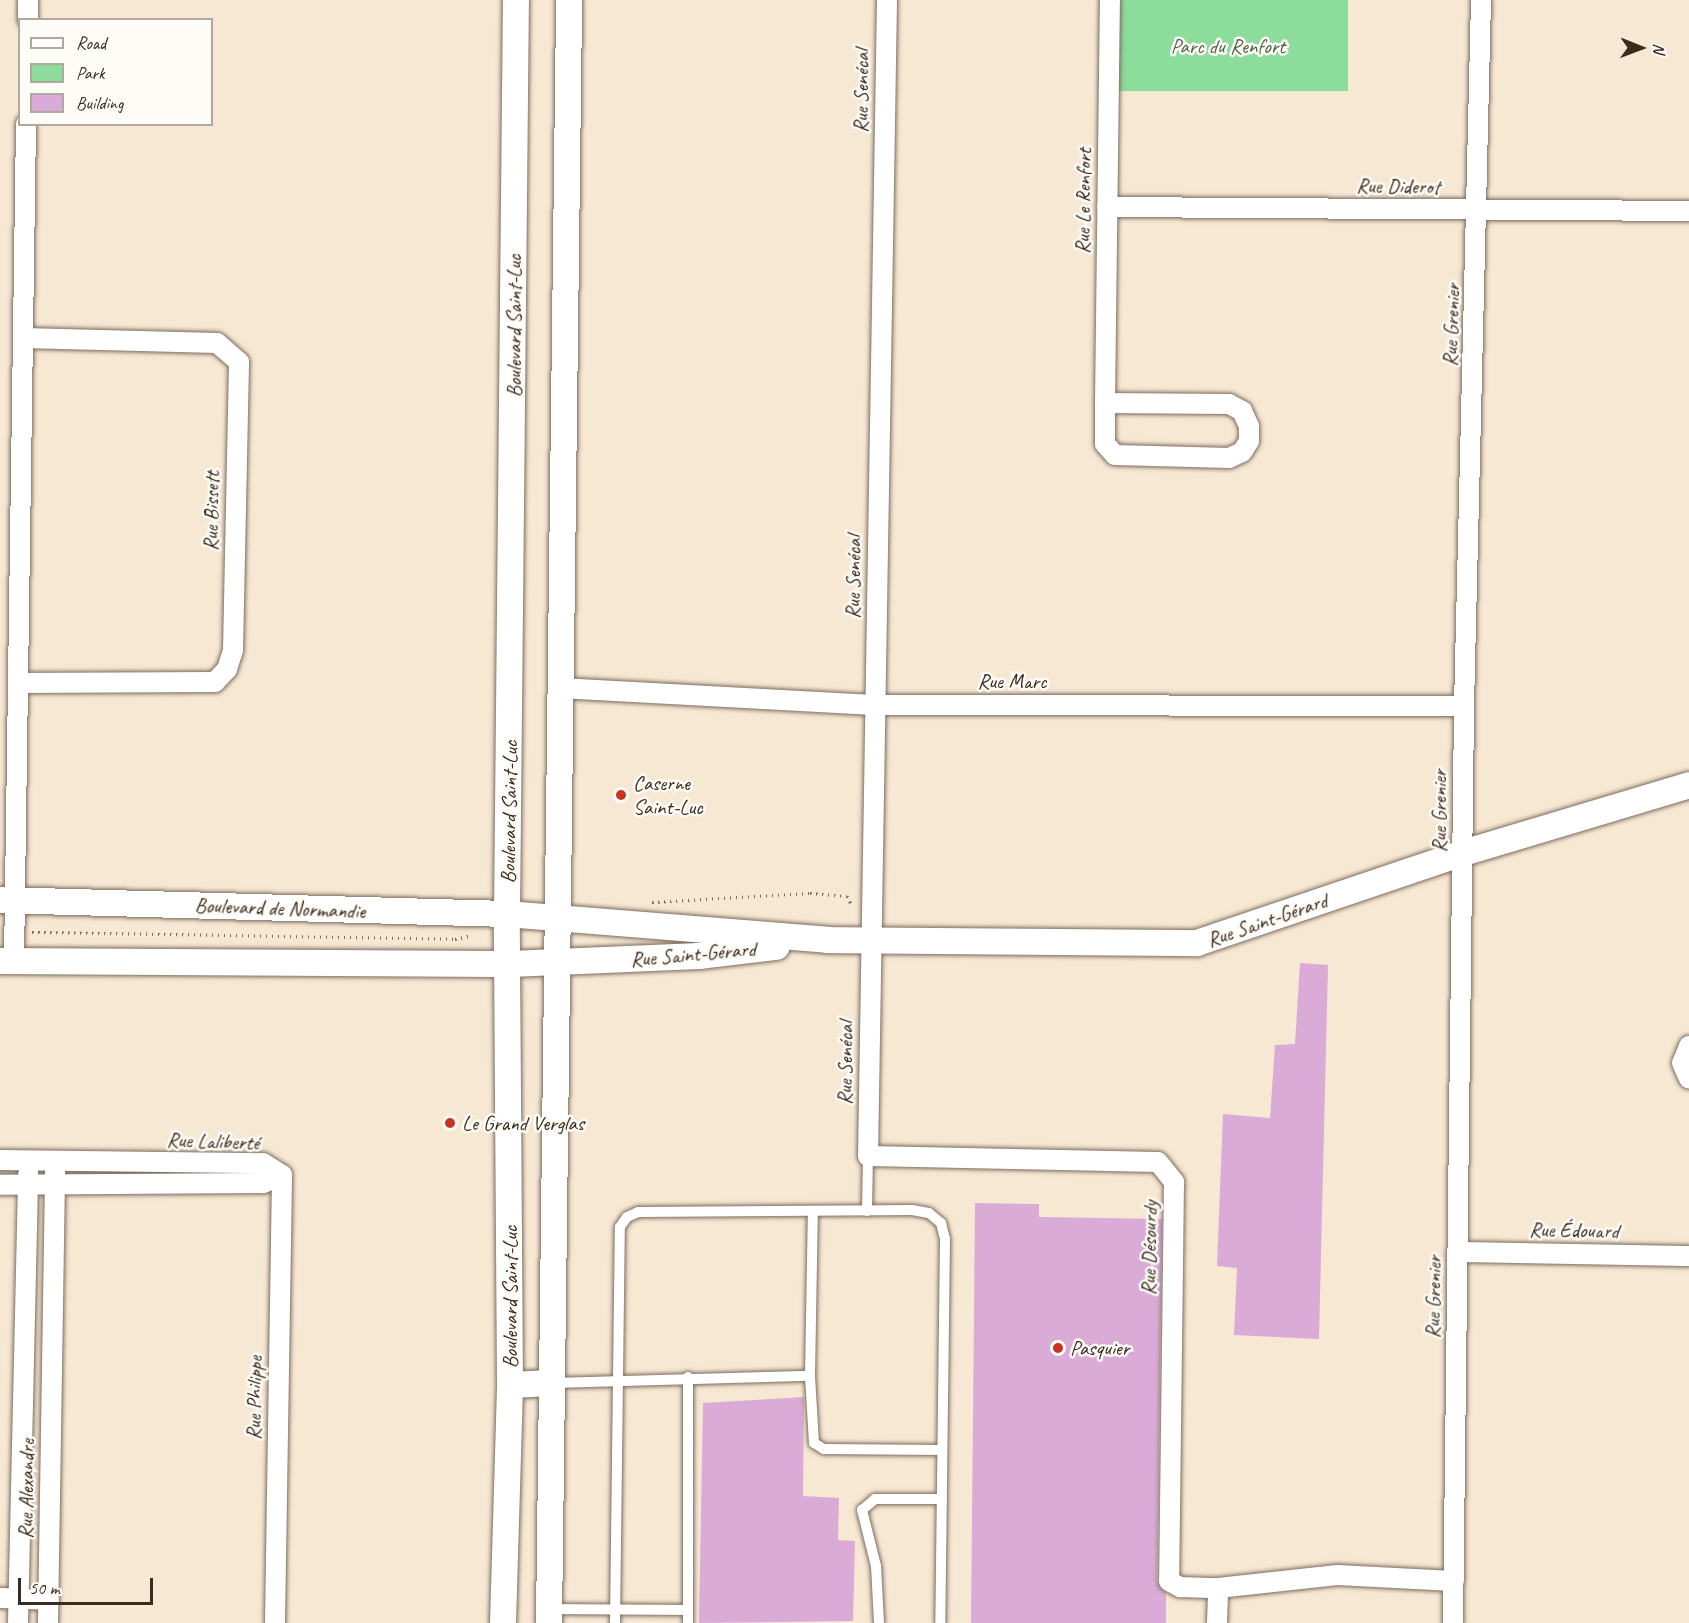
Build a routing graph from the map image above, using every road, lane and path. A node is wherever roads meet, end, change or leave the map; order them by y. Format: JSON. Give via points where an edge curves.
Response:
{"nodes":[{"id":1,"x":28,"y":0,"type":"edge"},
{"id":2,"x":516,"y":0,"type":"edge"},
{"id":3,"x":569,"y":0,"type":"edge"},
{"id":4,"x":886,"y":0,"type":"edge"},
{"id":5,"x":1110,"y":0,"type":"edge"},
{"id":6,"x":1481,"y":0,"type":"edge"},
{"id":7,"x":28,"y":18,"type":"edge"},
{"id":8,"x":26,"y":126,"type":"edge"},
{"id":9,"x":1107,"y":207,"type":"junction"},
{"id":10,"x":1478,"y":211,"type":"junction"},
{"id":11,"x":1689,"y":211,"type":"edge"},
{"id":12,"x":23,"y":338,"type":"junction"},
{"id":13,"x":1105,"y":403,"type":"junction"},
{"id":14,"x":18,"y":683,"type":"junction"},
{"id":15,"x":560,"y":687,"type":"junction"},
{"id":16,"x":874,"y":705,"type":"junction"},
{"id":17,"x":1464,"y":706,"type":"junction"},
{"id":18,"x":1689,"y":785,"type":"edge"},
{"id":19,"x":1463,"y":853,"type":"junction"},
{"id":20,"x":847,"y":896,"type":"dead end"},
{"id":21,"x":7,"y":900,"type":"edge"},
{"id":22,"x":645,"y":902,"type":"dead end"},
{"id":23,"x":507,"y":914,"type":"junction"},
{"id":24,"x":560,"y":919,"type":"junction"},
{"id":25,"x":471,"y":926,"type":"dead end"},
{"id":26,"x":14,"y":931,"type":"junction"},
{"id":27,"x":827,"y":940,"type":"junction"},
{"id":28,"x":871,"y":942,"type":"junction"},
{"id":29,"x":7,"y":962,"type":"edge"},
{"id":30,"x":559,"y":962,"type":"junction"},
{"id":31,"x":510,"y":964,"type":"junction"},
{"id":32,"x":1689,"y":1046,"type":"edge"},
{"id":33,"x":1689,"y":1079,"type":"edge"},
{"id":34,"x":868,"y":1156,"type":"junction"},
{"id":35,"x":0,"y":1160,"type":"edge"},
{"id":36,"x":28,"y":1161,"type":"junction"},
{"id":37,"x":55,"y":1162,"type":"junction"},
{"id":38,"x":282,"y":1175,"type":"junction"},
{"id":39,"x":54,"y":1184,"type":"junction"},
{"id":40,"x":0,"y":1185,"type":"edge"},
{"id":41,"x":27,"y":1186,"type":"junction"},
{"id":42,"x":813,"y":1211,"type":"junction"},
{"id":43,"x":867,"y":1211,"type":"junction"},
{"id":44,"x":1458,"y":1252,"type":"junction"},
{"id":45,"x":1689,"y":1256,"type":"edge"},
{"id":46,"x":810,"y":1376,"type":"junction"},
{"id":47,"x":688,"y":1377,"type":"junction"},
{"id":48,"x":618,"y":1379,"type":"junction"},
{"id":49,"x":552,"y":1383,"type":"junction"},
{"id":50,"x":510,"y":1385,"type":"junction"},
{"id":51,"x":52,"y":1391,"type":"junction"},
{"id":52,"x":23,"y":1392,"type":"junction"},
{"id":53,"x":942,"y":1450,"type":"junction"},
{"id":54,"x":942,"y":1499,"type":"junction"},
{"id":55,"x":1454,"y":1581,"type":"junction"},
{"id":56,"x":1218,"y":1588,"type":"junction"},
{"id":57,"x":10,"y":1598,"type":"edge"},
{"id":58,"x":49,"y":1600,"type":"junction"},
{"id":59,"x":615,"y":1610,"type":"junction"},
{"id":60,"x":688,"y":1610,"type":"junction"},
{"id":61,"x":549,"y":1616,"type":"edge"},
{"id":62,"x":18,"y":1623,"type":"edge"},
{"id":63,"x":48,"y":1623,"type":"edge"},
{"id":64,"x":275,"y":1623,"type":"edge"},
{"id":65,"x":504,"y":1623,"type":"edge"},
{"id":66,"x":615,"y":1623,"type":"edge"},
{"id":67,"x":688,"y":1623,"type":"edge"},
{"id":68,"x":879,"y":1623,"type":"edge"},
{"id":69,"x":940,"y":1623,"type":"edge"},
{"id":70,"x":1216,"y":1623,"type":"edge"},
{"id":71,"x":1453,"y":1623,"type":"edge"}],
"edges":[{"from":1,"to":7,"type":"street"},
{"from":2,"to":23,"type":"street","name":"Boulevard Saint-Luc"},
{"from":3,"to":15,"type":"street","name":"Boulevard Saint-Luc"},
{"from":4,"to":16,"type":"street","name":"Rue Senécal"},
{"from":5,"to":9,"type":"street","name":"Rue Le Renfort"},
{"from":6,"to":10,"type":"street","name":"Rue Grenier"},
{"from":8,"to":12,"type":"street"},
{"from":9,"to":10,"type":"street","name":"Rue Diderot"},
{"from":9,"to":13,"type":"street","name":"Rue Le Renfort"},
{"from":10,"to":11,"type":"street","name":"Rue Diderot"},
{"from":10,"to":17,"type":"street","name":"Rue Grenier"},
{"from":12,"to":14,"type":"street"},
{"from":12,"to":14,"type":"street","name":"Rue Bissett","via":[[218,343],[238,362],[238,374],[233,650],[226,669],[215,682]]},
{"from":13,"to":13,"type":"street","name":"Rue Le Renfort","via":[[1105,444],[1115,455],[1229,458],[1242,452],[1249,441],[1249,426],[1242,411],[1229,404]]},
{"from":14,"to":21,"type":"street"},
{"from":15,"to":16,"type":"street","name":"Rue Marc"},
{"from":15,"to":24,"type":"street","name":"Boulevard Saint-Luc"},
{"from":16,"to":17,"type":"street","name":"Rue Marc"},
{"from":16,"to":28,"type":"street","name":"Rue Senécal"},
{"from":17,"to":19,"type":"street","name":"Rue Grenier"},
{"from":18,"to":19,"type":"street","name":"Rue Saint-Gérard"},
{"from":19,"to":28,"type":"street","name":"Rue Saint-Gérard","via":[[1197,943]]},
{"from":19,"to":44,"type":"street","name":"Rue Grenier"},
{"from":20,"to":22,"type":"path","via":[[810,892]]},
{"from":21,"to":23,"type":"street","name":"Boulevard de Normandie"},
{"from":21,"to":26,"type":"street"},
{"from":23,"to":24,"type":"street","name":"Boulevard de Normandie"},
{"from":23,"to":31,"type":"street","name":"Boulevard Saint-Luc"},
{"from":24,"to":27,"type":"street","name":"Rue Saint-Gérard"},
{"from":24,"to":30,"type":"street","name":"Boulevard Saint-Luc"},
{"from":25,"to":26,"type":"path","via":[[470,936],[455,939]]},
{"from":26,"to":29,"type":"street"},
{"from":27,"to":28,"type":"street","name":"Rue Saint-Gérard"},
{"from":27,"to":30,"type":"street","name":"Rue Saint-Gérard","via":[[699,956]]},
{"from":28,"to":34,"type":"street","name":"Rue Senécal"},
{"from":29,"to":31,"type":"street"},
{"from":30,"to":31,"type":"street"},
{"from":30,"to":49,"type":"street","name":"Boulevard Saint-Luc"},
{"from":31,"to":50,"type":"street","name":"Boulevard Saint-Luc"},
{"from":32,"to":33,"type":"street","via":[[1682,1063]]},
{"from":34,"to":43,"type":"lane"},
{"from":34,"to":56,"type":"street","name":"Rue Désourdy","via":[[1158,1162],[1174,1182],[1169,1581],[1180,1587]]},
{"from":35,"to":36,"type":"street","name":"Rue Laliberté"},
{"from":36,"to":37,"type":"street","name":"Rue Laliberté"},
{"from":36,"to":41,"type":"street","name":"Rue Alexandre"},
{"from":37,"to":38,"type":"street","name":"Rue Laliberté","via":[[263,1163]]},
{"from":37,"to":39,"type":"street","name":"Rue Alexandre"},
{"from":38,"to":39,"type":"street","name":"Rue Laliberté","via":[[262,1183]]},
{"from":38,"to":64,"type":"street","name":"Rue Philippe"},
{"from":39,"to":41,"type":"street","name":"Rue Laliberté"},
{"from":39,"to":51,"type":"street","name":"Rue Alexandre"},
{"from":40,"to":41,"type":"street","name":"Rue Laliberté"},
{"from":41,"to":52,"type":"street","name":"Rue Alexandre"},
{"from":42,"to":43,"type":"lane"},
{"from":42,"to":46,"type":"lane"},
{"from":42,"to":48,"type":"lane","via":[[638,1212],[627,1217],[620,1227]]},
{"from":43,"to":53,"type":"lane","via":[[912,1210],[929,1214],[941,1223],[945,1239]]},
{"from":44,"to":45,"type":"street","name":"Rue Édouard"},
{"from":44,"to":55,"type":"street","name":"Rue Grenier"},
{"from":46,"to":47,"type":"lane"},
{"from":46,"to":53,"type":"lane","via":[[814,1443],[824,1449]]},
{"from":47,"to":48,"type":"lane"},
{"from":47,"to":60,"type":"lane"},
{"from":48,"to":49,"type":"lane"},
{"from":48,"to":59,"type":"lane"},
{"from":49,"to":50,"type":"street"},
{"from":49,"to":61,"type":"street","name":"Boulevard Saint-Luc"},
{"from":50,"to":65,"type":"street","name":"Boulevard Saint-Luc"},
{"from":51,"to":52,"type":"street"},
{"from":51,"to":58,"type":"street","name":"Rue Alexandre"},
{"from":52,"to":57,"type":"street","name":"Rue Alexandre"},
{"from":53,"to":54,"type":"lane"},
{"from":54,"to":68,"type":"lane","via":[[875,1499],[862,1510],[876,1566]]},
{"from":54,"to":69,"type":"lane"},
{"from":55,"to":56,"type":"street","via":[[1337,1575]]},
{"from":55,"to":71,"type":"street","name":"Rue Grenier"},
{"from":56,"to":70,"type":"street"},
{"from":57,"to":58,"type":"street"},
{"from":57,"to":62,"type":"street","name":"Rue Alexandre"},
{"from":58,"to":63,"type":"street","name":"Rue Alexandre"},
{"from":59,"to":60,"type":"lane"},
{"from":59,"to":61,"type":"lane"},
{"from":59,"to":66,"type":"lane"},
{"from":60,"to":67,"type":"lane"}]}
